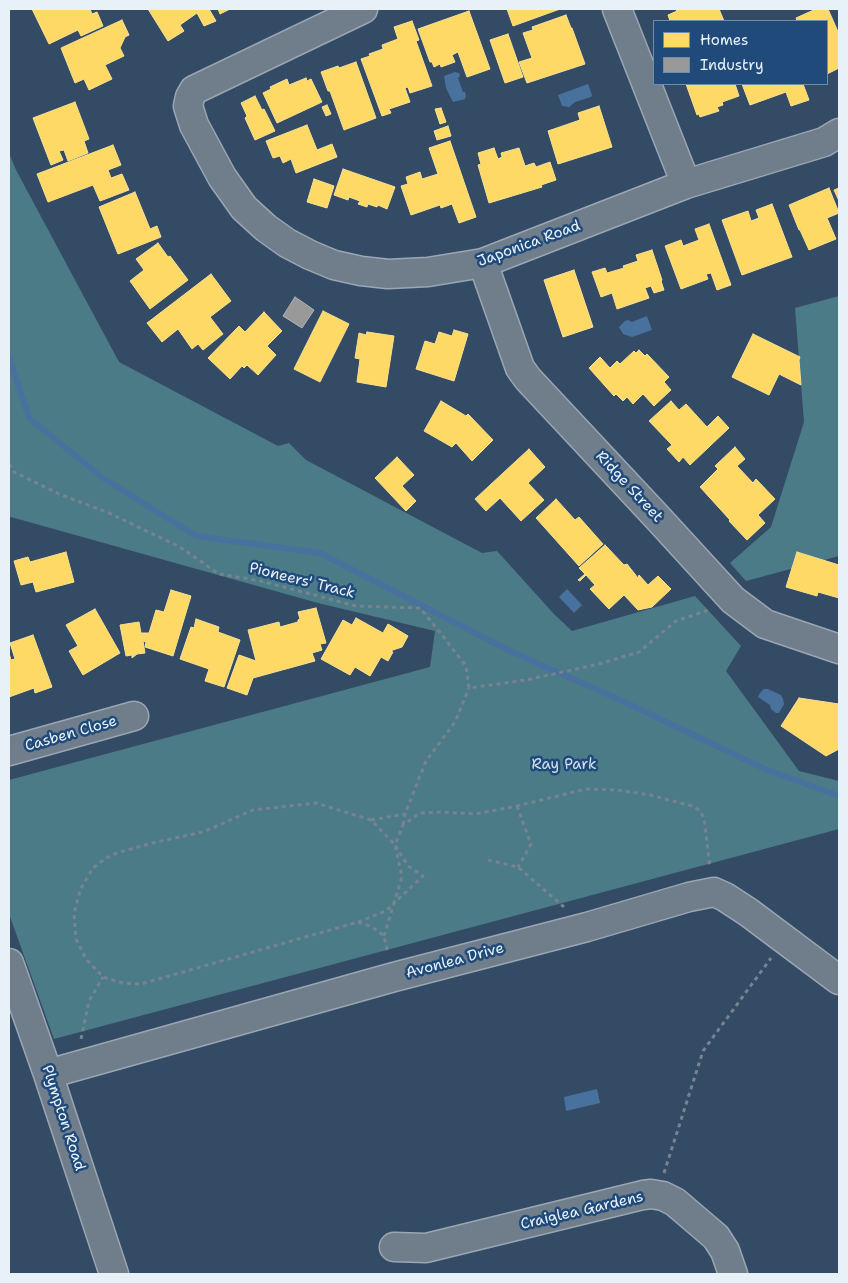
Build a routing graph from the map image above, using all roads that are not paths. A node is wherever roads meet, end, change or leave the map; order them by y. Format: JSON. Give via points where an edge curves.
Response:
{"nodes":[{"id":1,"x":363,"y":9,"type":"edge"},
{"id":2,"x":617,"y":9,"type":"edge"},
{"id":3,"x":839,"y":133,"type":"edge"},
{"id":4,"x":686,"y":184,"type":"junction"},
{"id":5,"x":483,"y":263,"type":"junction"},
{"id":6,"x":839,"y":649,"type":"edge"},
{"id":7,"x":134,"y":716,"type":"dead end"},
{"id":8,"x":9,"y":751,"type":"edge"},
{"id":9,"x":9,"y":963,"type":"edge"},
{"id":10,"x":839,"y":980,"type":"edge"},
{"id":11,"x":48,"y":1074,"type":"junction"},
{"id":12,"x":394,"y":1247,"type":"dead end"},
{"id":13,"x":114,"y":1274,"type":"edge"},
{"id":14,"x":733,"y":1274,"type":"edge"}],
"edges":[{"from":1,"to":5,"type":"street","name":"Japonica Road","via":[[194,90],[188,106],[194,125],[222,177],[244,208],[287,243],[310,255],[334,265],[388,274],[428,272]]},
{"from":2,"to":4,"type":"street"},
{"from":3,"to":4,"type":"street","name":"Japonica Road","via":[[824,142]]},
{"from":4,"to":5,"type":"street","name":"Japonica Road"},
{"from":5,"to":6,"type":"street","name":"Ridge Street","via":[[523,374],[733,600],[765,624]]},
{"from":7,"to":8,"type":"street","name":"Casben Close"},
{"from":9,"to":11,"type":"street","name":"Plympton Road"},
{"from":10,"to":11,"type":"street","name":"Avonlea Drive","via":[[748,912],[714,892]]},
{"from":11,"to":13,"type":"street","name":"Plympton Road"},
{"from":12,"to":14,"type":"street","name":"Craiglea Gardens","via":[[426,1248],[643,1195],[657,1195],[675,1202],[716,1237]]}]}
